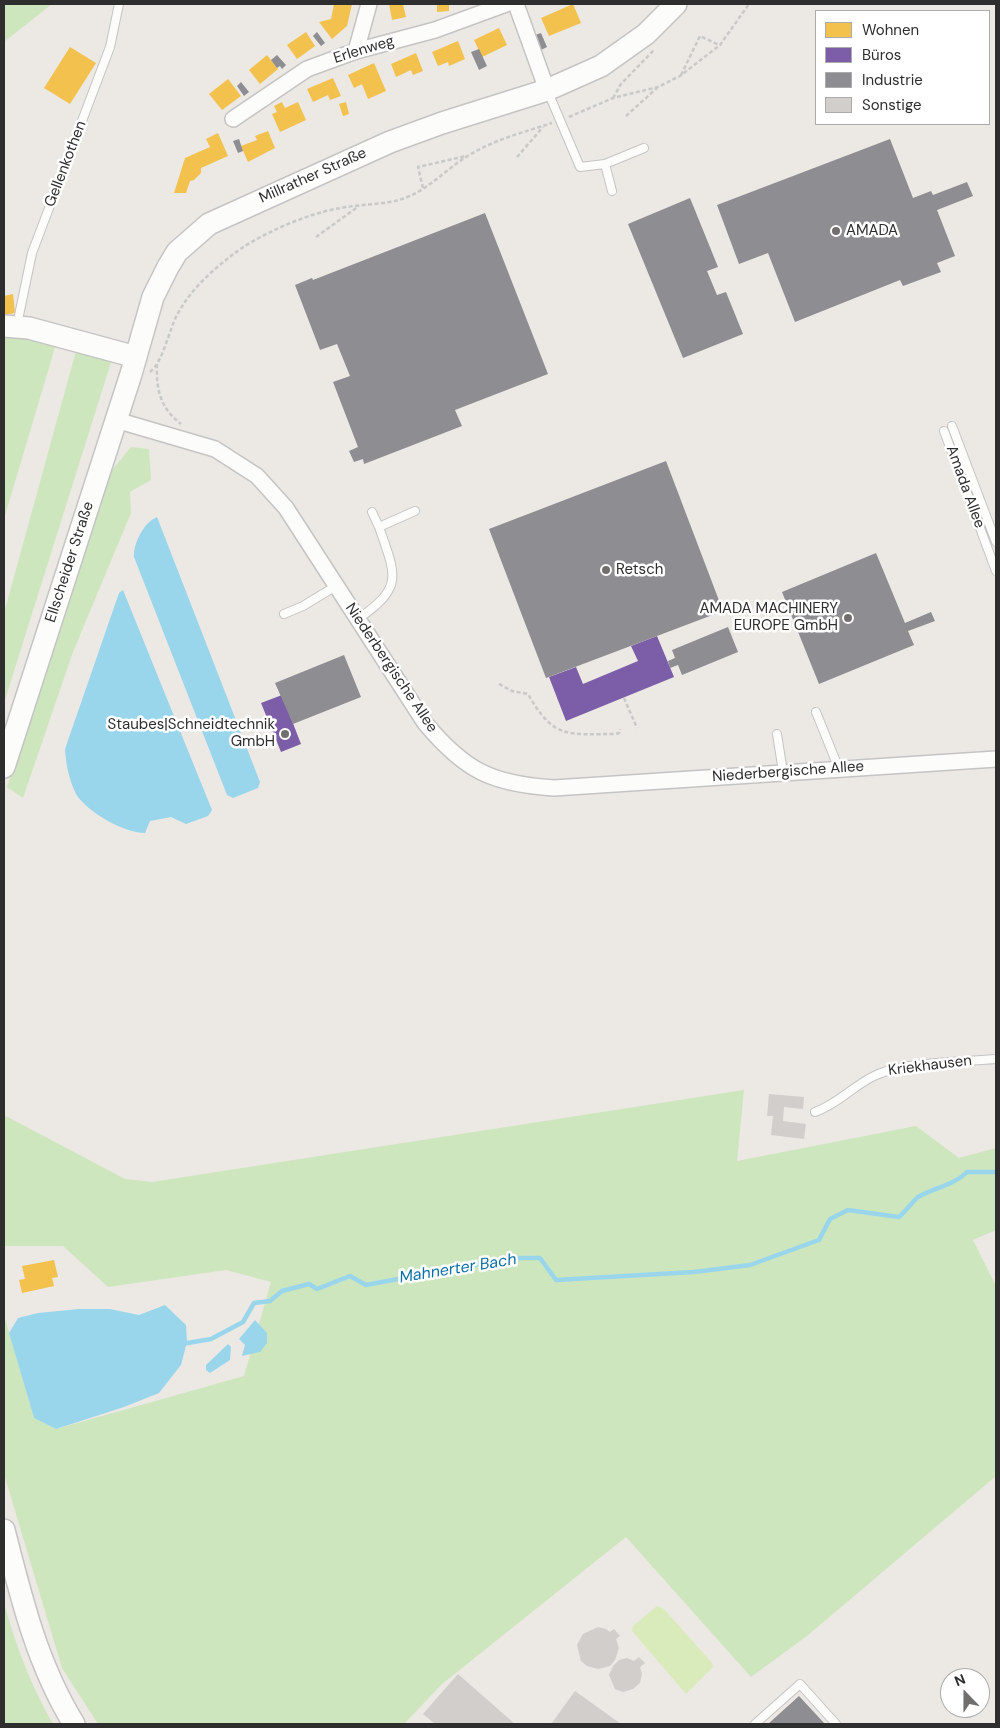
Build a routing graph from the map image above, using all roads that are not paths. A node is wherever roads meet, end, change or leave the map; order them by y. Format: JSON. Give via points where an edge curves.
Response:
{"nodes":[{"id":1,"x":119,"y":4,"type":"edge"},
{"id":2,"x":370,"y":4,"type":"edge"},
{"id":3,"x":506,"y":4,"type":"edge"},
{"id":4,"x":516,"y":4,"type":"edge"},
{"id":5,"x":676,"y":4,"type":"edge"},
{"id":6,"x":356,"y":51,"type":"junction"},
{"id":7,"x":547,"y":90,"type":"junction"},
{"id":8,"x":233,"y":119,"type":"dead end"},
{"id":9,"x":644,"y":148,"type":"dead end"},
{"id":10,"x":605,"y":164,"type":"junction"},
{"id":11,"x":612,"y":191,"type":"dead end"},
{"id":12,"x":16,"y":326,"type":"edge"},
{"id":13,"x":133,"y":365,"type":"junction"},
{"id":14,"x":116,"y":420,"type":"junction"},
{"id":15,"x":952,"y":426,"type":"dead end"},
{"id":16,"x":944,"y":430,"type":"dead end"},
{"id":17,"x":415,"y":511,"type":"dead end"},
{"id":18,"x":372,"y":512,"type":"dead end"},
{"id":19,"x":379,"y":527,"type":"junction"},
{"id":20,"x":996,"y":542,"type":"edge"},
{"id":21,"x":996,"y":571,"type":"edge"},
{"id":22,"x":336,"y":586,"type":"junction"},
{"id":23,"x":284,"y":614,"type":"dead end"},
{"id":24,"x":358,"y":619,"type":"junction"},
{"id":25,"x":816,"y":712,"type":"dead end"},
{"id":26,"x":777,"y":734,"type":"dead end"},
{"id":27,"x":996,"y":759,"type":"edge"},
{"id":28,"x":4,"y":767,"type":"edge"},
{"id":29,"x":839,"y":769,"type":"junction"},
{"id":30,"x":783,"y":772,"type":"junction"},
{"id":31,"x":996,"y":1059,"type":"edge"},
{"id":32,"x":815,"y":1112,"type":"dead end"},
{"id":33,"x":4,"y":1530,"type":"edge"},
{"id":34,"x":74,"y":1724,"type":"edge"},
{"id":35,"x":755,"y":1724,"type":"edge"},
{"id":36,"x":836,"y":1724,"type":"edge"}],
"edges":[{"from":1,"to":12,"type":"lane","name":"Gellenkothen","via":[[110,47],[32,254]]},
{"from":2,"to":6,"type":"street"},
{"from":3,"to":6,"type":"street","name":"Erlenweg","via":[[435,30]]},
{"from":4,"to":7,"type":"street"},
{"from":5,"to":7,"type":"main road","name":"Millrather Straße","via":[[619,55]]},
{"from":6,"to":8,"type":"street","name":"Erlenweg","via":[[306,69]]},
{"from":7,"to":10,"type":"lane","via":[[580,166]]},
{"from":7,"to":13,"type":"main road","name":"Millrather Straße","via":[[390,142],[210,224],[188,240],[168,267],[153,297]]},
{"from":9,"to":10,"type":"lane"},
{"from":10,"to":11,"type":"lane"},
{"from":12,"to":13,"type":"main road","via":[[99,347]]},
{"from":13,"to":14,"type":"main road","name":"Ellscheider Straße"},
{"from":14,"to":22,"type":"street","name":"Niederbergische Allee","via":[[215,449],[246,468],[286,508]]},
{"from":14,"to":28,"type":"main road","name":"Ellscheider Straße"},
{"from":15,"to":20,"type":"lane","name":"Amada Allee"},
{"from":16,"to":21,"type":"lane","name":"Amada Allee"},
{"from":17,"to":19,"type":"lane"},
{"from":18,"to":19,"type":"lane"},
{"from":19,"to":24,"type":"lane","via":[[393,572],[392,584],[386,597]]},
{"from":22,"to":23,"type":"lane"},
{"from":22,"to":24,"type":"street","name":"Niederbergische Allee"},
{"from":24,"to":30,"type":"street","name":"Niederbergische Allee","via":[[440,742],[462,761],[490,777],[554,788]]},
{"from":25,"to":29,"type":"lane"},
{"from":26,"to":30,"type":"lane"},
{"from":27,"to":29,"type":"street","name":"Niederbergische Allee"},
{"from":29,"to":30,"type":"street","name":"Niederbergische Allee"},
{"from":31,"to":32,"type":"lane","name":"Kriekhausen","via":[[954,1061],[881,1073],[834,1104]]},
{"from":33,"to":34,"type":"main road","via":[[33,1638]]},
{"from":35,"to":36,"type":"lane","via":[[800,1684]]}]}
